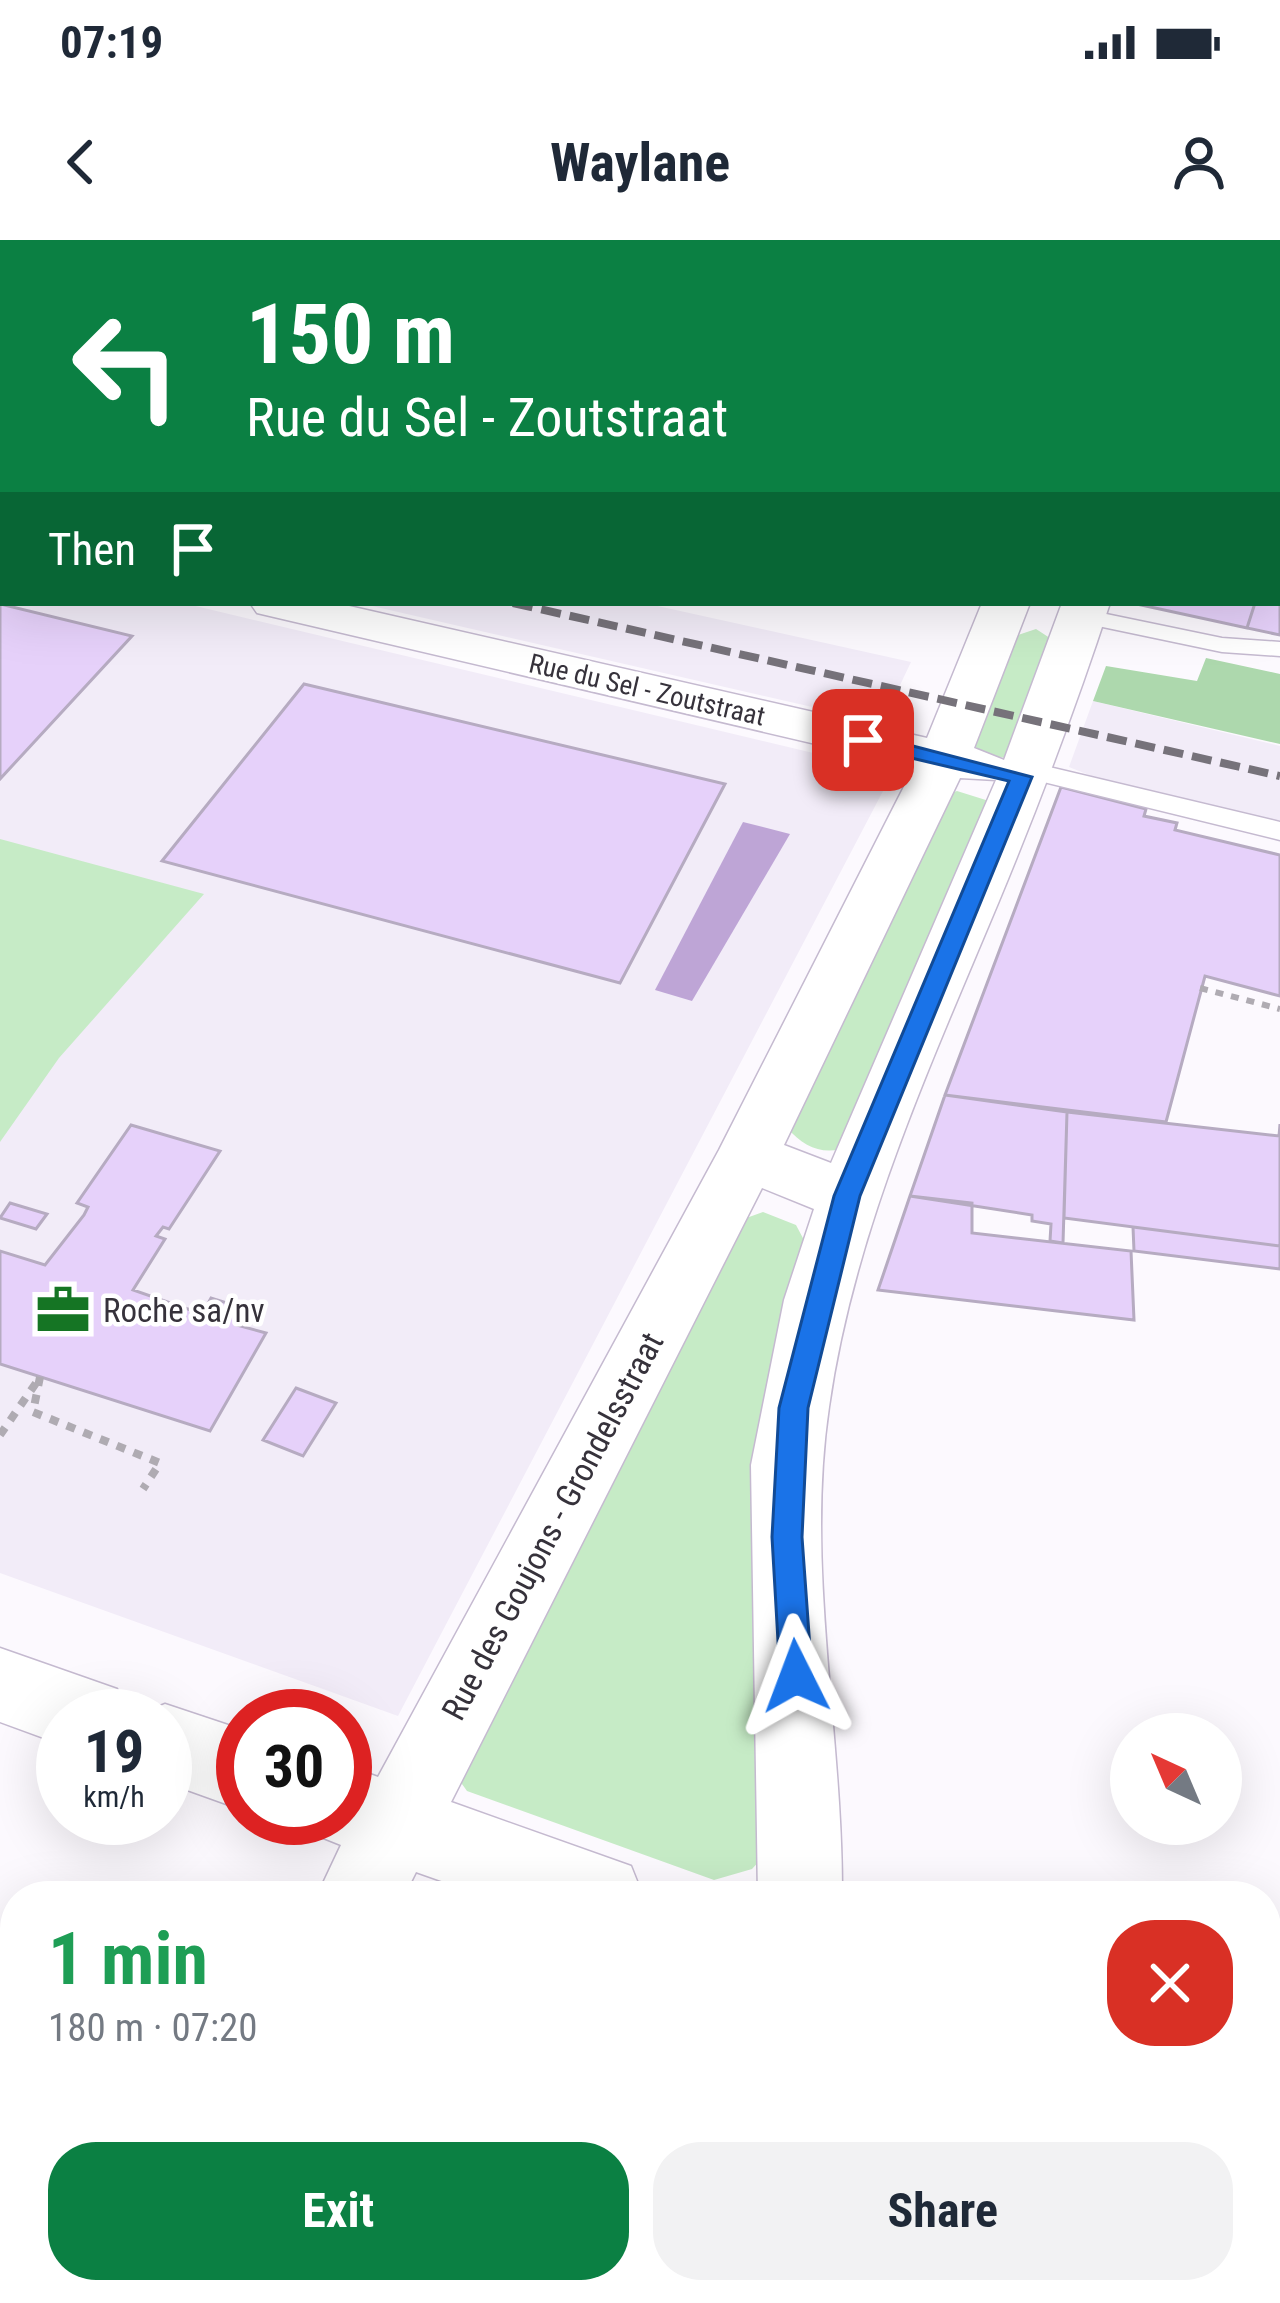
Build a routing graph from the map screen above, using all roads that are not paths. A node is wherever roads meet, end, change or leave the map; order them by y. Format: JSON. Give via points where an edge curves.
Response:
{"nodes":[{"id":1,"x":287,"y":606,"type":"edge"},
{"id":2,"x":992,"y":606,"type":"edge"},
{"id":3,"x":1084,"y":609,"type":"edge"},
{"id":4,"x":1280,"y":649,"type":"edge"},
{"id":5,"x":944,"y":758,"type":"junction"},
{"id":6,"x":1023,"y":773,"type":"junction"},
{"id":7,"x":1280,"y":831,"type":"edge"},
{"id":8,"x":747,"y":1156,"type":"junction"},
{"id":9,"x":847,"y":1196,"type":"junction"},
{"id":10,"x":0,"y":1684,"type":"edge"},
{"id":11,"x":36,"y":1697,"type":"edge"},
{"id":12,"x":372,"y":1812,"type":"edge"},
{"id":13,"x":372,"y":1816,"type":"edge"},
{"id":14,"x":366,"y":1845,"type":"edge"},
{"id":15,"x":361,"y":1881,"type":"edge"},
{"id":16,"x":559,"y":1881,"type":"edge"},
{"id":17,"x":801,"y":1881,"type":"edge"}],
"edges":[{"from":1,"to":5,"type":"street","name":"Rue du Sel - Zoutstraat"},
{"from":2,"to":3,"type":"street"},
{"from":2,"to":5,"type":"street","name":"Rue des Goujons - Grondelsstraat"},
{"from":3,"to":4,"type":"lane","via":[[1222,645]]},
{"from":3,"to":6,"type":"street"},
{"from":5,"to":6,"type":"street","name":"Rue du Sel - Zoutstraat"},
{"from":5,"to":8,"type":"street","name":"Rue des Goujons - Grondelsstraat"},
{"from":6,"to":7,"type":"lane"},
{"from":6,"to":9,"type":"street"},
{"from":8,"to":9,"type":"street"},
{"from":8,"to":12,"type":"street","name":"Rue des Goujons - Grondelsstraat"},
{"from":9,"to":17,"type":"street","via":[[794,1408],[787,1537]]},
{"from":10,"to":11,"type":"street"},
{"from":13,"to":16,"type":"street"},
{"from":14,"to":15,"type":"street","name":"Rue des Goujons - Grondelsstraat"}]}
